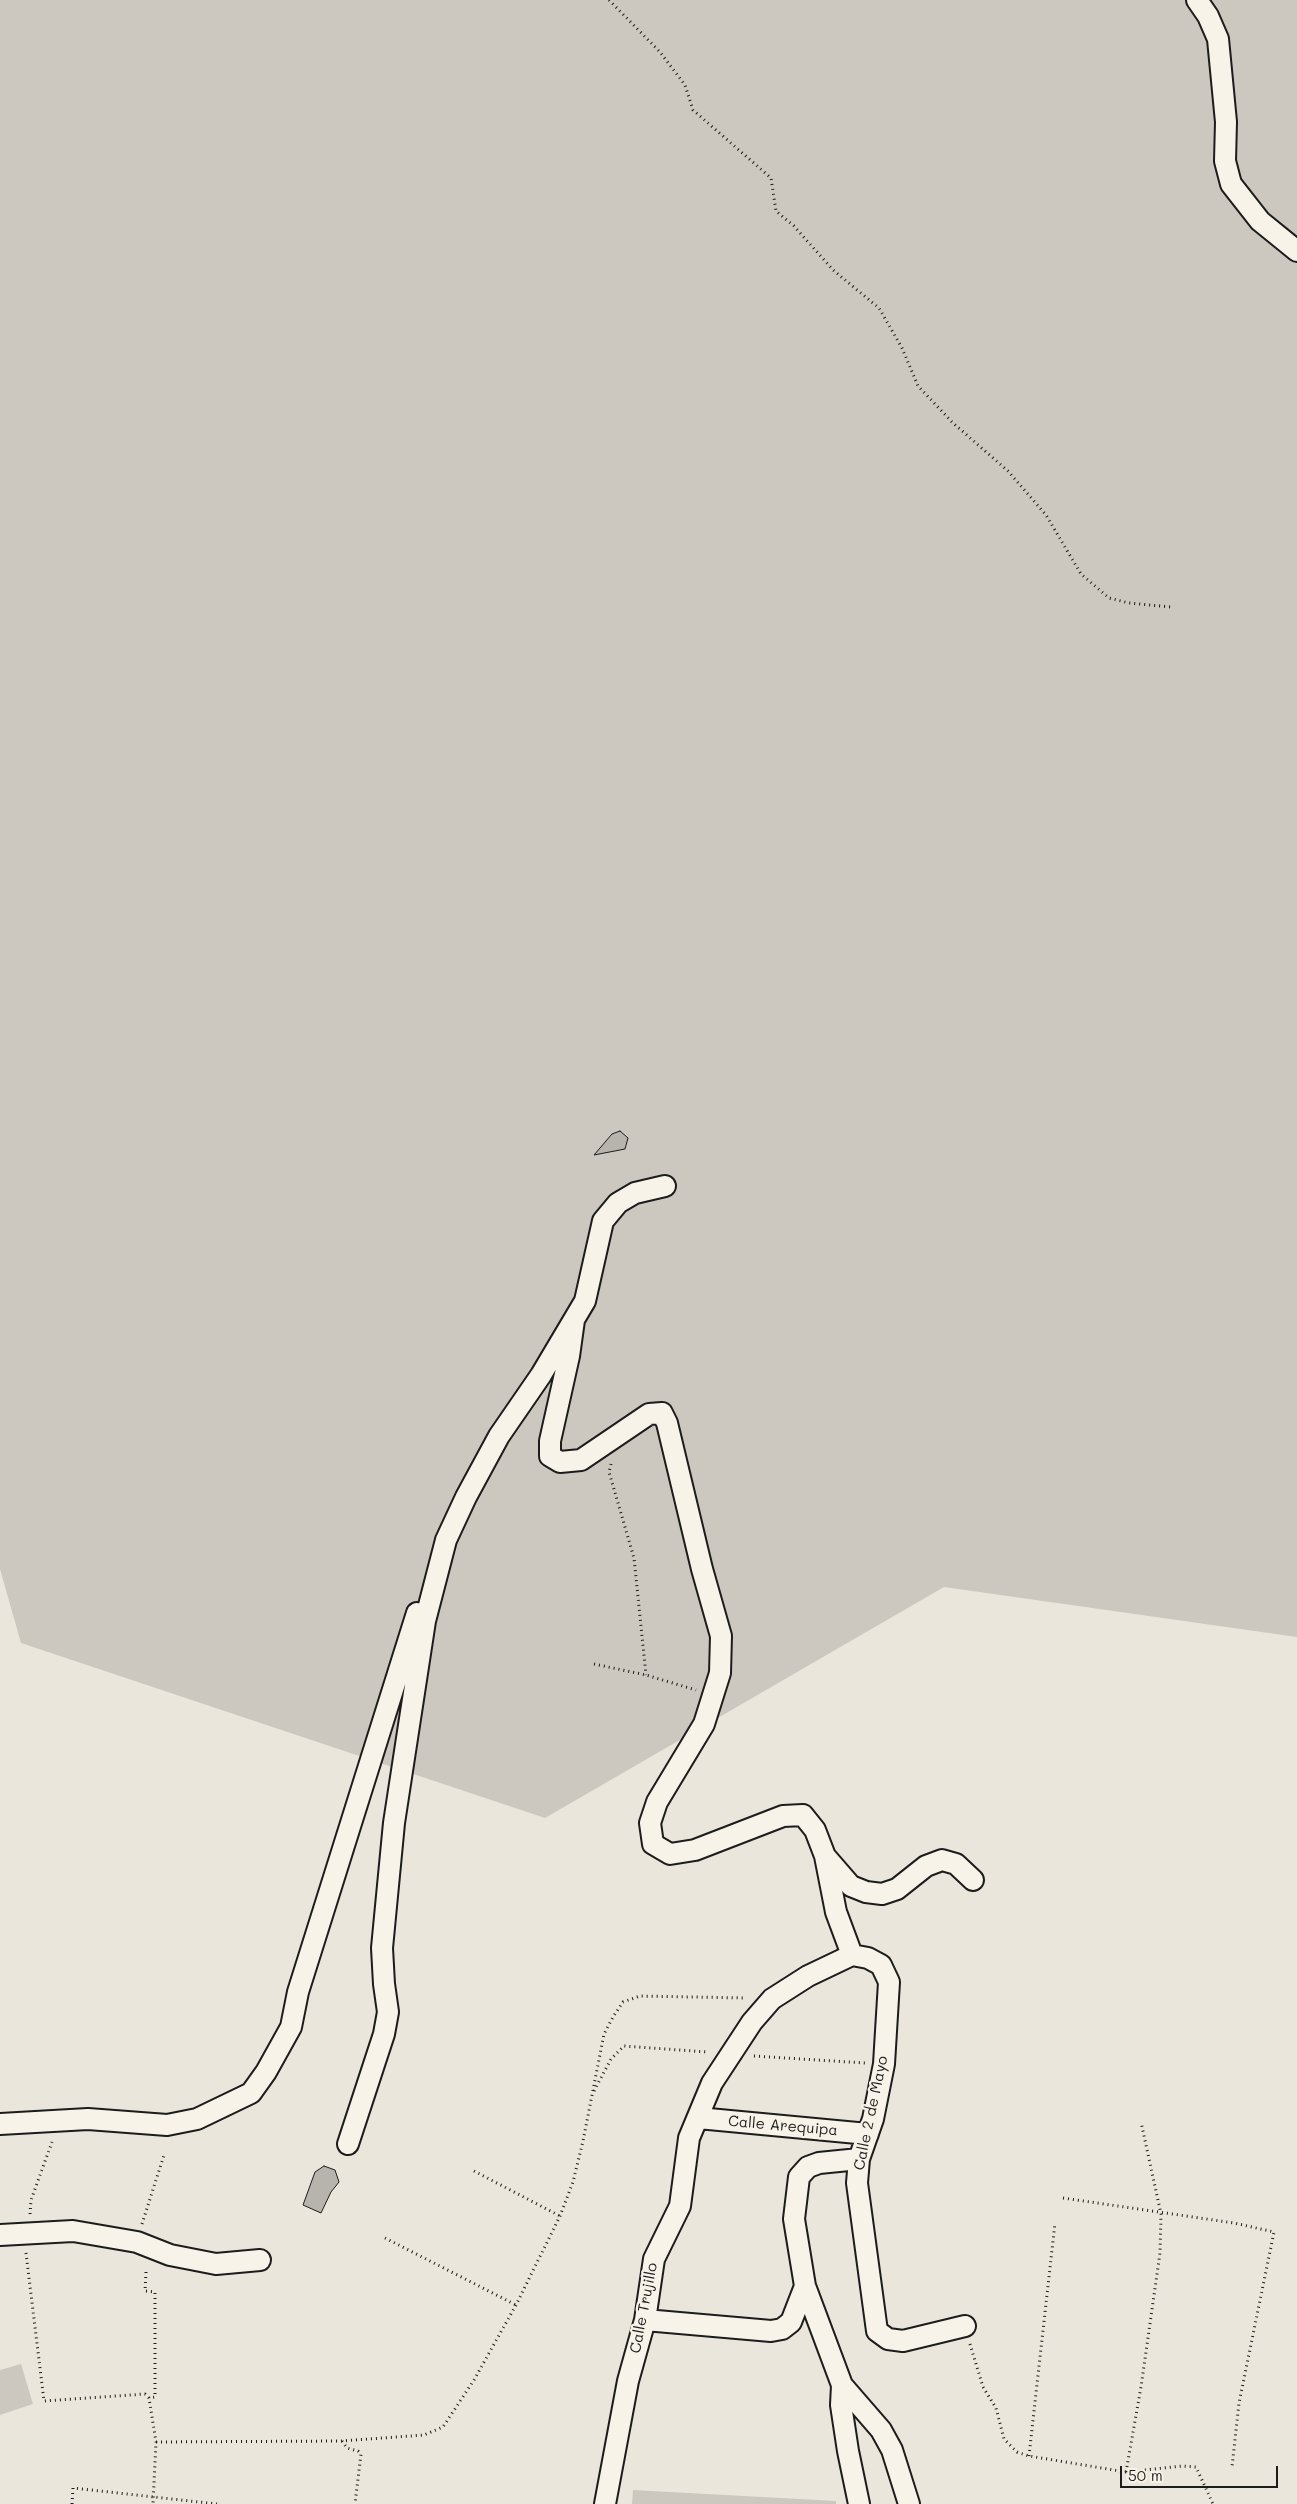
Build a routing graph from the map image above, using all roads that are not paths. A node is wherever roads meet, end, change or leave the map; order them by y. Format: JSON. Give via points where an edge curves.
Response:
{"nodes":[{"id":1,"x":1197,"y":0,"type":"edge"},
{"id":2,"x":1297,"y":251,"type":"edge"},
{"id":3,"x":665,"y":1186,"type":"dead end"},
{"id":4,"x":574,"y":1320,"type":"junction"},
{"id":5,"x":446,"y":1540,"type":"junction"},
{"id":6,"x":825,"y":1856,"type":"junction"},
{"id":7,"x":973,"y":1880,"type":"dead end"},
{"id":8,"x":852,"y":1955,"type":"junction"},
{"id":9,"x":698,"y":2118,"type":"junction"},
{"id":10,"x":0,"y":2124,"type":"edge"},
{"id":11,"x":868,"y":2134,"type":"junction"},
{"id":12,"x":348,"y":2144,"type":"dead end"},
{"id":13,"x":858,"y":2159,"type":"junction"},
{"id":14,"x":0,"y":2235,"type":"edge"},
{"id":15,"x":260,"y":2260,"type":"dead end"},
{"id":16,"x":805,"y":2286,"type":"junction"},
{"id":17,"x":645,"y":2320,"type":"junction"},
{"id":18,"x":965,"y":2326,"type":"road end"},
{"id":19,"x":842,"y":2384,"type":"junction"},
{"id":20,"x":605,"y":2504,"type":"edge"},
{"id":21,"x":859,"y":2504,"type":"edge"},
{"id":22,"x":909,"y":2504,"type":"edge"}],
"edges":[{"from":1,"to":2,"type":"street","via":[[1218,39],[1226,122],[1225,161],[1232,184],[1260,221]]},
{"from":3,"to":4,"type":"street","via":[[635,1193],[618,1203],[604,1221],[585,1301]]},
{"from":4,"to":5,"type":"street","via":[[499,1436]]},
{"from":4,"to":6,"type":"street","via":[[550,1441],[550,1456],[560,1462],[581,1460],[649,1414],[662,1413],[668,1423],[721,1636],[720,1673],[704,1724],[657,1802],[650,1823],[653,1844],[670,1854],[695,1850],[783,1816],[803,1815],[815,1830]]},
{"from":5,"to":10,"type":"street","via":[[419,1607],[382,1717],[298,1992],[291,2027],[251,2093],[197,2119],[167,2125],[88,2119]]},
{"from":5,"to":12,"type":"street","via":[[425,1621],[394,1823],[382,1948],[388,2012],[384,2034]]},
{"from":6,"to":7,"type":"street","via":[[851,1886],[866,1892],[882,1894],[897,1890],[926,1866],[942,1860],[956,1864]]},
{"from":6,"to":8,"type":"street","via":[[836,1912]]},
{"from":8,"to":9,"type":"street","name":"Calle Trujillo","via":[[772,1999],[752,2022],[712,2082]]},
{"from":8,"to":11,"type":"street","name":"Calle 2 de Mayo","via":[[868,1958],[880,1965],[889,1982],[887,2037]]},
{"from":9,"to":11,"type":"street","name":"Calle Arequipa"},
{"from":9,"to":17,"type":"street","name":"Calle Trujillo","via":[[689,2138],[680,2206],[654,2259]]},
{"from":11,"to":13,"type":"street","name":"Calle 2 de Mayo"},
{"from":13,"to":16,"type":"street","via":[[819,2163],[808,2167],[799,2177],[794,2220]]},
{"from":13,"to":18,"type":"street","name":"Calle 2 de Mayo","via":[[857,2183],[877,2331],[888,2340],[903,2341]]},
{"from":14,"to":15,"type":"street","via":[[73,2231],[136,2242],[170,2255],[216,2264]]},
{"from":16,"to":17,"type":"street","via":[[791,2322],[771,2332]]},
{"from":16,"to":19,"type":"street"},
{"from":17,"to":20,"type":"street","name":"Calle Trujillo","via":[[628,2380]]},
{"from":19,"to":21,"type":"street","via":[[846,2442]]},
{"from":19,"to":22,"type":"street","via":[[881,2430],[892,2450]]}]}
